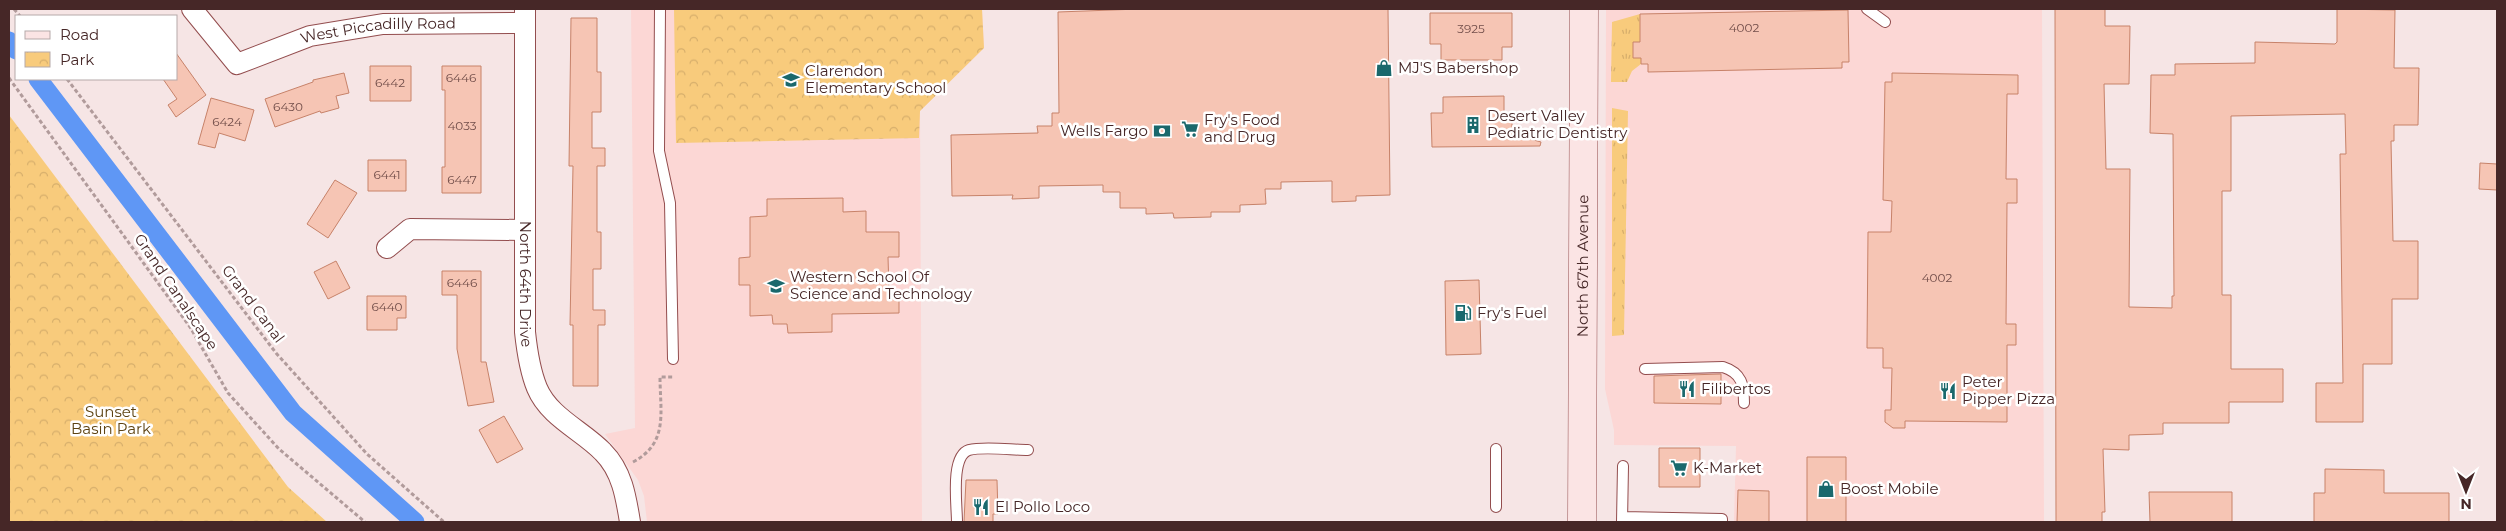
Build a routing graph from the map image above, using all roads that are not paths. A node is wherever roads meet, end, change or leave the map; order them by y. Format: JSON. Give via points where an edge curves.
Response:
{"nodes":[{"id":1,"x":192,"y":9,"type":"edge"},
{"id":2,"x":660,"y":9,"type":"edge"},
{"id":3,"x":1584,"y":9,"type":"edge"},
{"id":4,"x":1867,"y":9,"type":"edge"},
{"id":5,"x":524,"y":16,"type":"edge"},
{"id":6,"x":1885,"y":22,"type":"dead end"},
{"id":7,"x":524,"y":230,"type":"junction"},
{"id":8,"x":387,"y":248,"type":"dead end"},
{"id":9,"x":673,"y":359,"type":"dead end"},
{"id":10,"x":1644,"y":369,"type":"dead end"},
{"id":11,"x":1744,"y":403,"type":"dead end"},
{"id":12,"x":1496,"y":449,"type":"dead end"},
{"id":13,"x":1028,"y":450,"type":"dead end"},
{"id":14,"x":1622,"y":466,"type":"dead end"},
{"id":15,"x":1496,"y":507,"type":"dead end"},
{"id":16,"x":1622,"y":520,"type":"edge"},
{"id":17,"x":630,"y":522,"type":"edge"},
{"id":18,"x":957,"y":522,"type":"edge"},
{"id":19,"x":1582,"y":522,"type":"edge"},
{"id":20,"x":1722,"y":522,"type":"edge"}],
"edges":[{"from":1,"to":5,"type":"street","name":"West Piccadilly Road","via":[[236,64],[310,36],[383,24]]},
{"from":2,"to":9,"type":"lane","via":[[659,152],[670,202]]},
{"from":3,"to":19,"type":"main road","name":"North 67th Avenue"},
{"from":4,"to":6,"type":"lane"},
{"from":5,"to":7,"type":"street","name":"North 64th Drive"},
{"from":7,"to":8,"type":"street","via":[[410,229]]},
{"from":7,"to":17,"type":"street","name":"North 64th Drive","via":[[525,332],[528,359],[538,390],[570,427],[603,452],[618,473],[626,494]]},
{"from":10,"to":11,"type":"lane","via":[[1733,370],[1741,378]]},
{"from":12,"to":15,"type":"lane"},
{"from":13,"to":18,"type":"lane","via":[[969,450],[961,455],[957,466]]},
{"from":14,"to":16,"type":"lane"},
{"from":16,"to":20,"type":"lane","via":[[1722,519]]}]}
